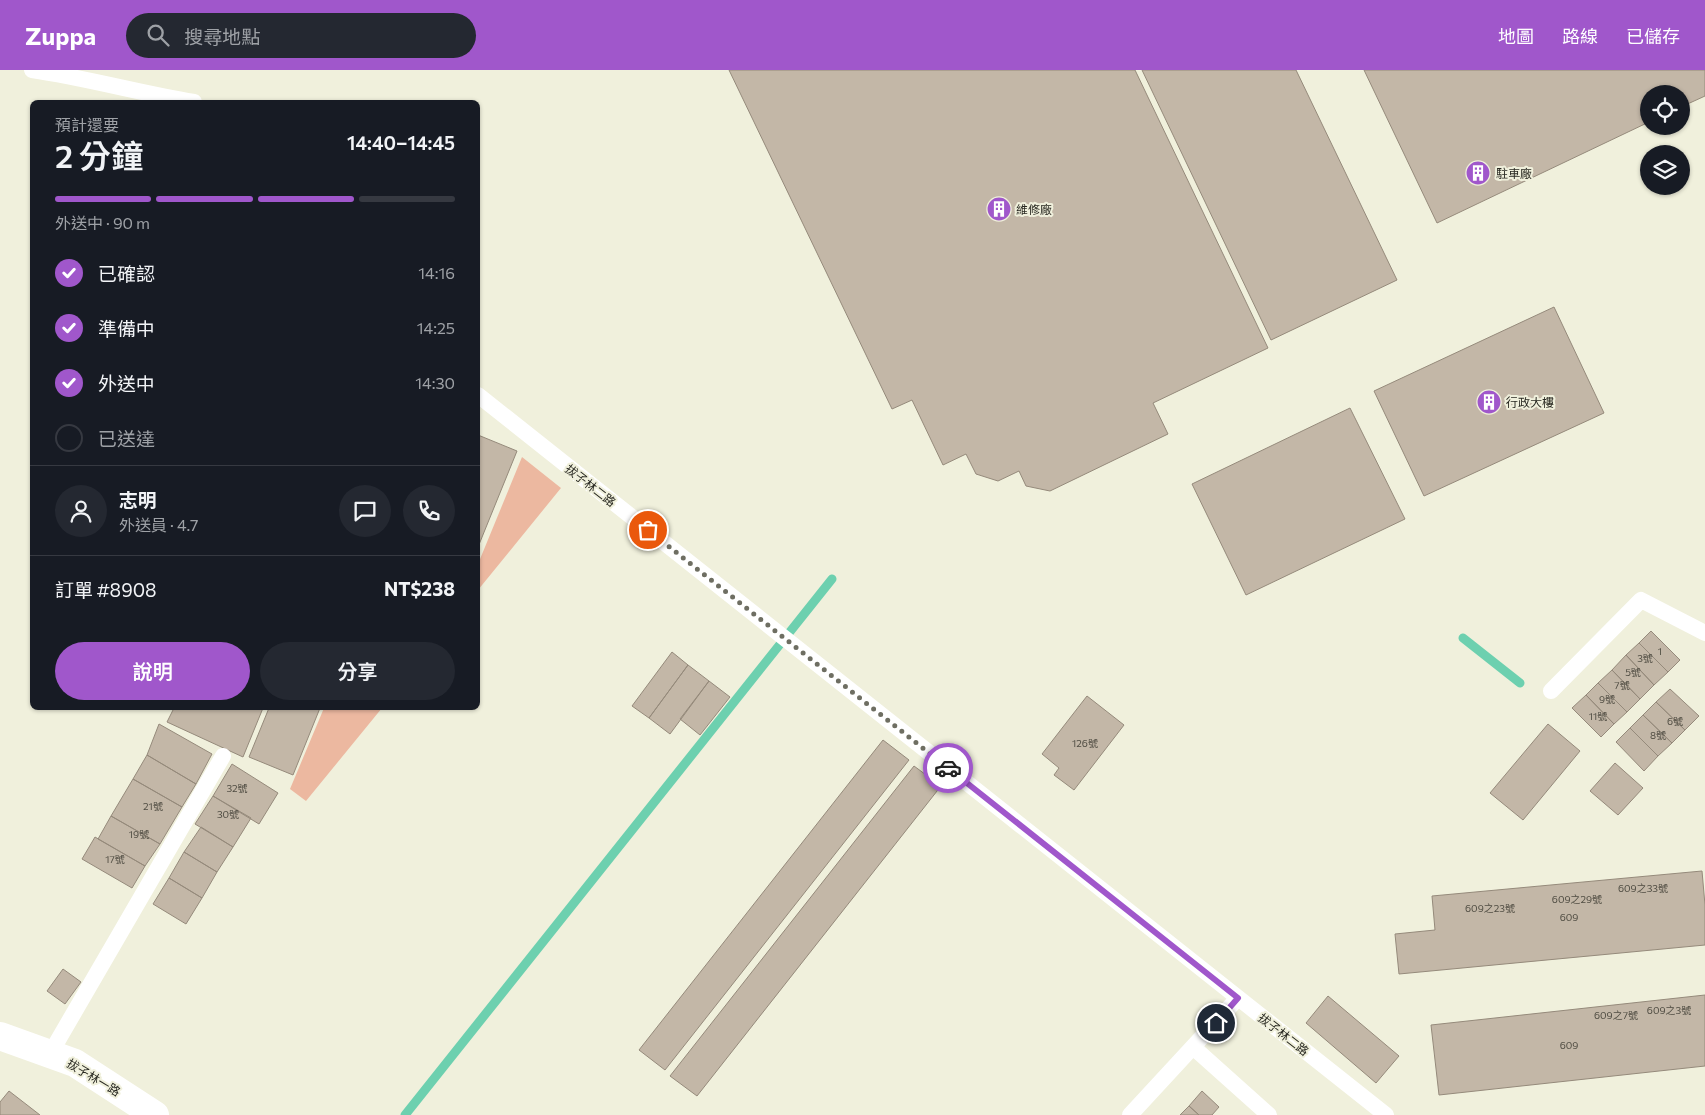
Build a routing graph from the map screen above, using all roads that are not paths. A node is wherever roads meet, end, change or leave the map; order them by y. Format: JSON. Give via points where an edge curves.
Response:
{"nodes":[{"id":1,"x":32,"y":70,"type":"edge"},
{"id":2,"x":181,"y":100,"type":"edge"},
{"id":3,"x":480,"y":397,"type":"edge"},
{"id":4,"x":1705,"y":634,"type":"edge"},
{"id":5,"x":1551,"y":691,"type":"dead end"},
{"id":6,"x":223,"y":756,"type":"dead end"},
{"id":7,"x":1238,"y":998,"type":"junction"},
{"id":8,"x":0,"y":1036,"type":"edge"},
{"id":9,"x":1193,"y":1048,"type":"junction"},
{"id":10,"x":50,"y":1054,"type":"junction"},
{"id":11,"x":155,"y":1115,"type":"edge"},
{"id":12,"x":1130,"y":1115,"type":"edge"},
{"id":13,"x":1269,"y":1115,"type":"edge"},
{"id":14,"x":1386,"y":1115,"type":"edge"}],
"edges":[{"from":1,"to":2,"type":"lane"},
{"from":3,"to":7,"type":"lane","name":"拔子林二路"},
{"from":4,"to":5,"type":"lane","via":[[1641,600]]},
{"from":6,"to":10,"type":"lane"},
{"from":7,"to":9,"type":"lane"},
{"from":7,"to":14,"type":"lane","name":"拔子林二路"},
{"from":8,"to":10,"type":"street","name":"拔子林一路"},
{"from":9,"to":12,"type":"lane"},
{"from":9,"to":13,"type":"lane"},
{"from":10,"to":11,"type":"street","name":"拔子林一路","via":[[75,1063]]}]}
